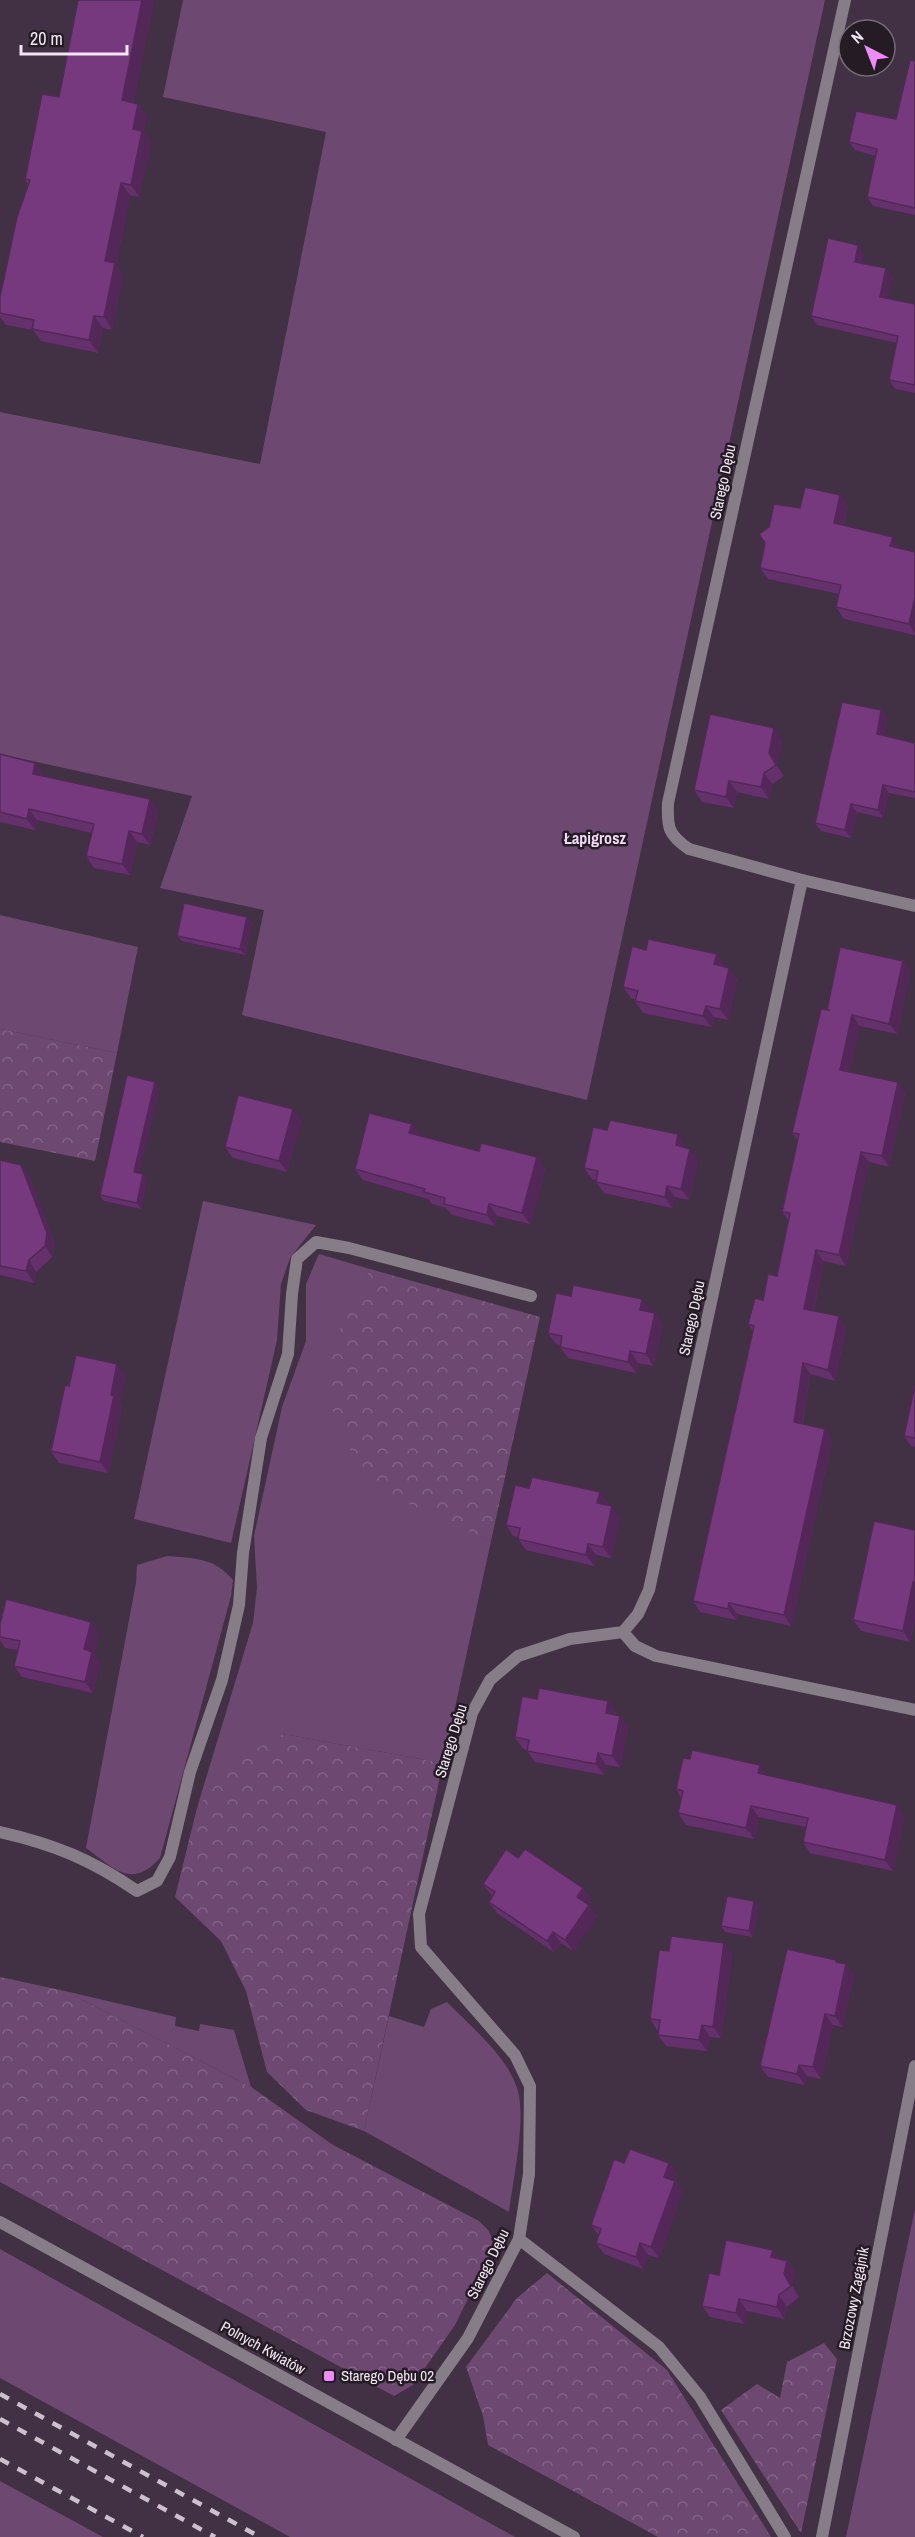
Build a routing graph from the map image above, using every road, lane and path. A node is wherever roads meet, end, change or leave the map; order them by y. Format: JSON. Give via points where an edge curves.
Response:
{"nodes":[{"id":1,"x":845,"y":0,"type":"edge"},
{"id":2,"x":802,"y":880,"type":"junction"},
{"id":3,"x":915,"y":906,"type":"edge"},
{"id":4,"x":531,"y":1296,"type":"dead end"},
{"id":5,"x":623,"y":1632,"type":"junction"},
{"id":6,"x":915,"y":1710,"type":"edge"},
{"id":7,"x":0,"y":1832,"type":"edge"},
{"id":8,"x":915,"y":2066,"type":"edge"},
{"id":9,"x":0,"y":2222,"type":"edge"},
{"id":10,"x":519,"y":2239,"type":"junction"},
{"id":11,"x":396,"y":2440,"type":"junction"},
{"id":12,"x":574,"y":2537,"type":"edge"},
{"id":13,"x":785,"y":2537,"type":"edge"},
{"id":14,"x":822,"y":2537,"type":"edge"}],
"edges":[{"from":1,"to":2,"type":"street","name":"Starego Dębu","via":[[668,803],[668,824],[675,839],[689,849]]},
{"from":2,"to":3,"type":"street","name":"Starego Dębu"},
{"from":2,"to":5,"type":"street","name":"Starego Dębu","via":[[649,1590],[638,1614]]},
{"from":4,"to":7,"type":"street","via":[[316,1242],[297,1258],[288,1354],[261,1438],[239,1605],[222,1680],[189,1772],[164,1872],[157,1881],[137,1891],[103,1868],[39,1840]]},
{"from":5,"to":6,"type":"street","via":[[635,1647],[656,1656]]},
{"from":5,"to":10,"type":"street","name":"Starego Dębu","via":[[570,1639],[518,1656],[490,1680],[472,1713],[419,1914],[421,1947],[515,2055],[530,2086],[529,2174]]},
{"from":8,"to":14,"type":"street","name":"Brzozowy Zagajnik"},
{"from":9,"to":11,"type":"street","name":"Polnych Kwiatów"},
{"from":10,"to":11,"type":"street","name":"Starego Dębu","via":[[468,2338]]},
{"from":10,"to":13,"type":"street","via":[[659,2346],[700,2397]]},
{"from":11,"to":12,"type":"street","name":"Polnych Kwiatów"}]}
